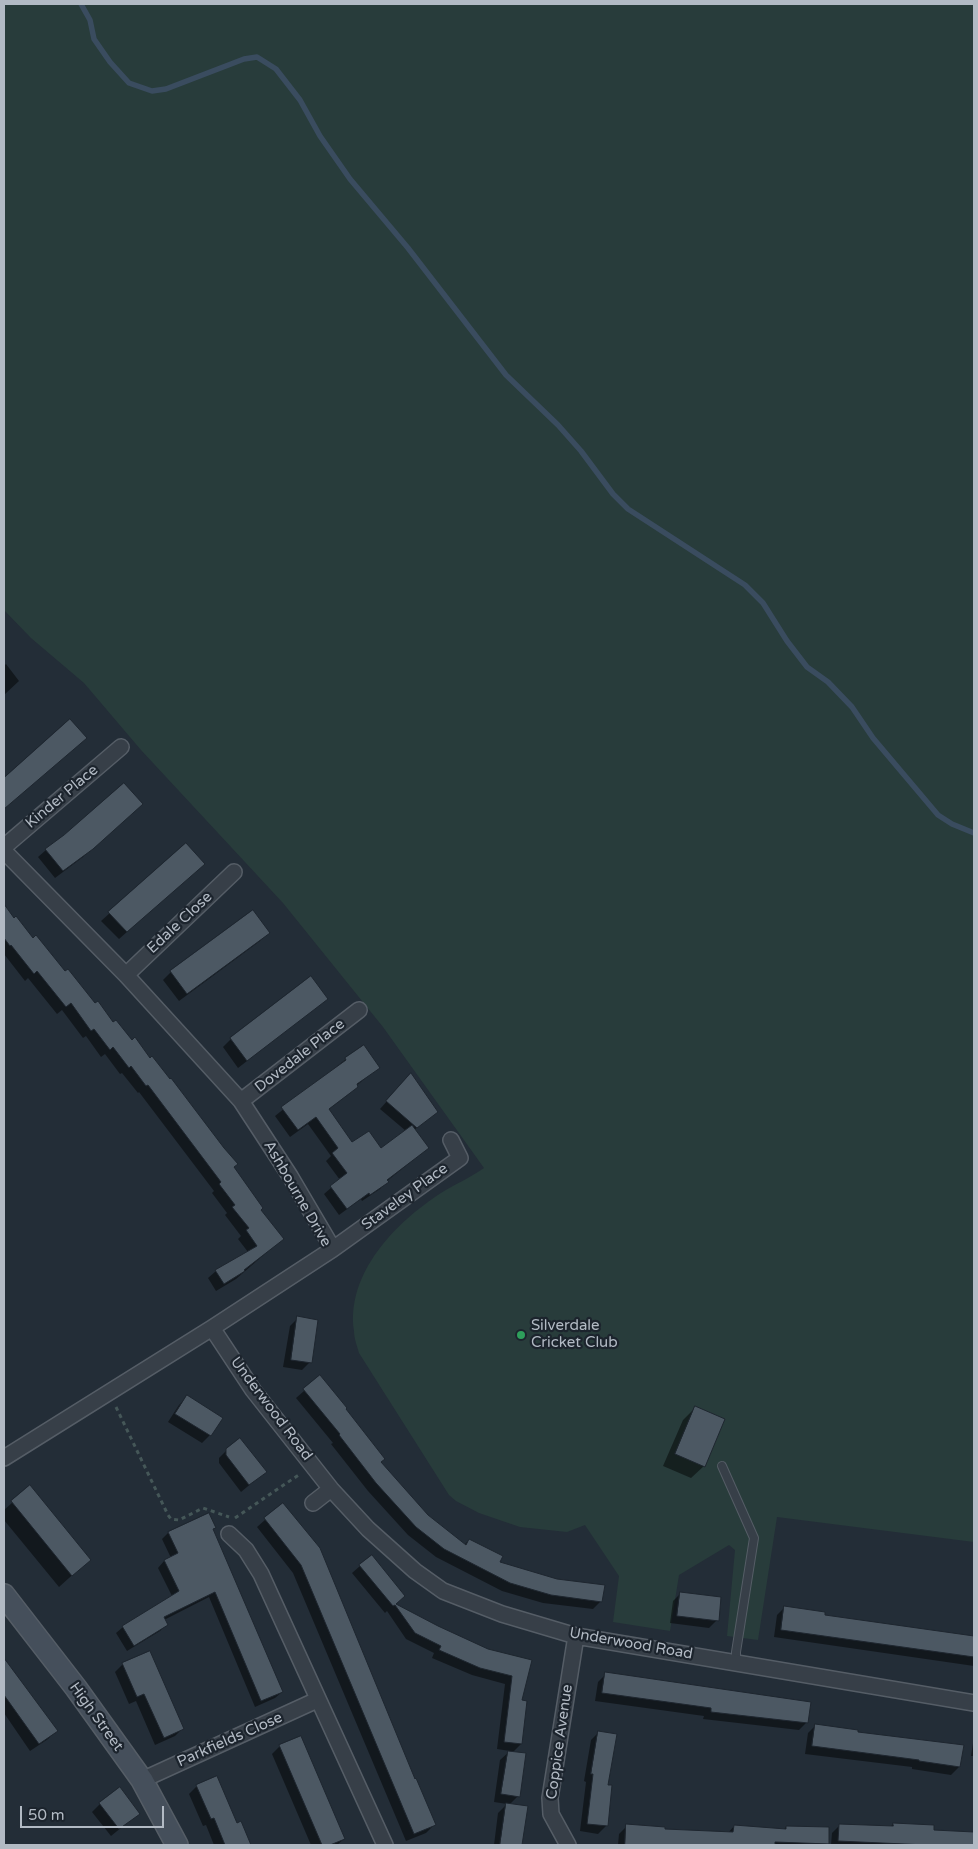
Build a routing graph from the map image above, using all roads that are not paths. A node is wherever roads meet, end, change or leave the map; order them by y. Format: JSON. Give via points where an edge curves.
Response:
{"nodes":[{"id":1,"x":121,"y":747,"type":"dead end"},
{"id":2,"x":4,"y":847,"type":"edge"},
{"id":3,"x":4,"y":852,"type":"edge"},
{"id":4,"x":234,"y":872,"type":"dead end"},
{"id":5,"x":126,"y":975,"type":"junction"},
{"id":6,"x":359,"y":1010,"type":"dead end"},
{"id":7,"x":241,"y":1101,"type":"junction"},
{"id":8,"x":451,"y":1140,"type":"dead end"},
{"id":9,"x":333,"y":1249,"type":"junction"},
{"id":10,"x":212,"y":1328,"type":"junction"},
{"id":11,"x":4,"y":1458,"type":"edge"},
{"id":12,"x":722,"y":1466,"type":"dead end"},
{"id":13,"x":331,"y":1489,"type":"junction"},
{"id":14,"x":313,"y":1503,"type":"dead end"},
{"id":15,"x":229,"y":1534,"type":"dead end"},
{"id":16,"x":4,"y":1595,"type":"edge"},
{"id":17,"x":576,"y":1636,"type":"junction"},
{"id":18,"x":736,"y":1662,"type":"junction"},
{"id":19,"x":317,"y":1700,"type":"junction"},
{"id":20,"x":974,"y":1703,"type":"edge"},
{"id":21,"x":142,"y":1780,"type":"junction"},
{"id":22,"x":177,"y":1845,"type":"edge"},
{"id":23,"x":384,"y":1845,"type":"edge"},
{"id":24,"x":568,"y":1845,"type":"edge"}],
"edges":[{"from":1,"to":2,"type":"street","name":"Kinder Place"},
{"from":3,"to":5,"type":"street","name":"Ashbourne Drive"},
{"from":4,"to":5,"type":"street","name":"Edale Close"},
{"from":5,"to":7,"type":"street","name":"Ashbourne Drive"},
{"from":6,"to":7,"type":"street","name":"Dovedale Place"},
{"from":7,"to":9,"type":"street","name":"Ashbourne Drive"},
{"from":8,"to":9,"type":"street","name":"Staveley Place","via":[[460,1158]]},
{"from":9,"to":10,"type":"street","name":"Ashbourne Drive"},
{"from":10,"to":11,"type":"street","name":"Ashbourne Drive"},
{"from":10,"to":13,"type":"street","name":"Underwood Road","via":[[253,1390]]},
{"from":12,"to":18,"type":"lane","via":[[754,1538]]},
{"from":13,"to":14,"type":"street"},
{"from":13,"to":17,"type":"street","name":"Underwood Road","via":[[415,1572],[443,1591],[502,1614]]},
{"from":15,"to":19,"type":"street","via":[[246,1550],[261,1574]]},
{"from":16,"to":21,"type":"main road","name":"High Street"},
{"from":17,"to":18,"type":"street","name":"Underwood Road"},
{"from":17,"to":24,"type":"street","name":"Coppice Avenue","via":[[550,1798],[551,1814]]},
{"from":18,"to":20,"type":"street","name":"Underwood Road"},
{"from":19,"to":21,"type":"street","name":"Parkfields Close"},
{"from":19,"to":23,"type":"street"},
{"from":21,"to":22,"type":"main road","name":"High Street"}]}
